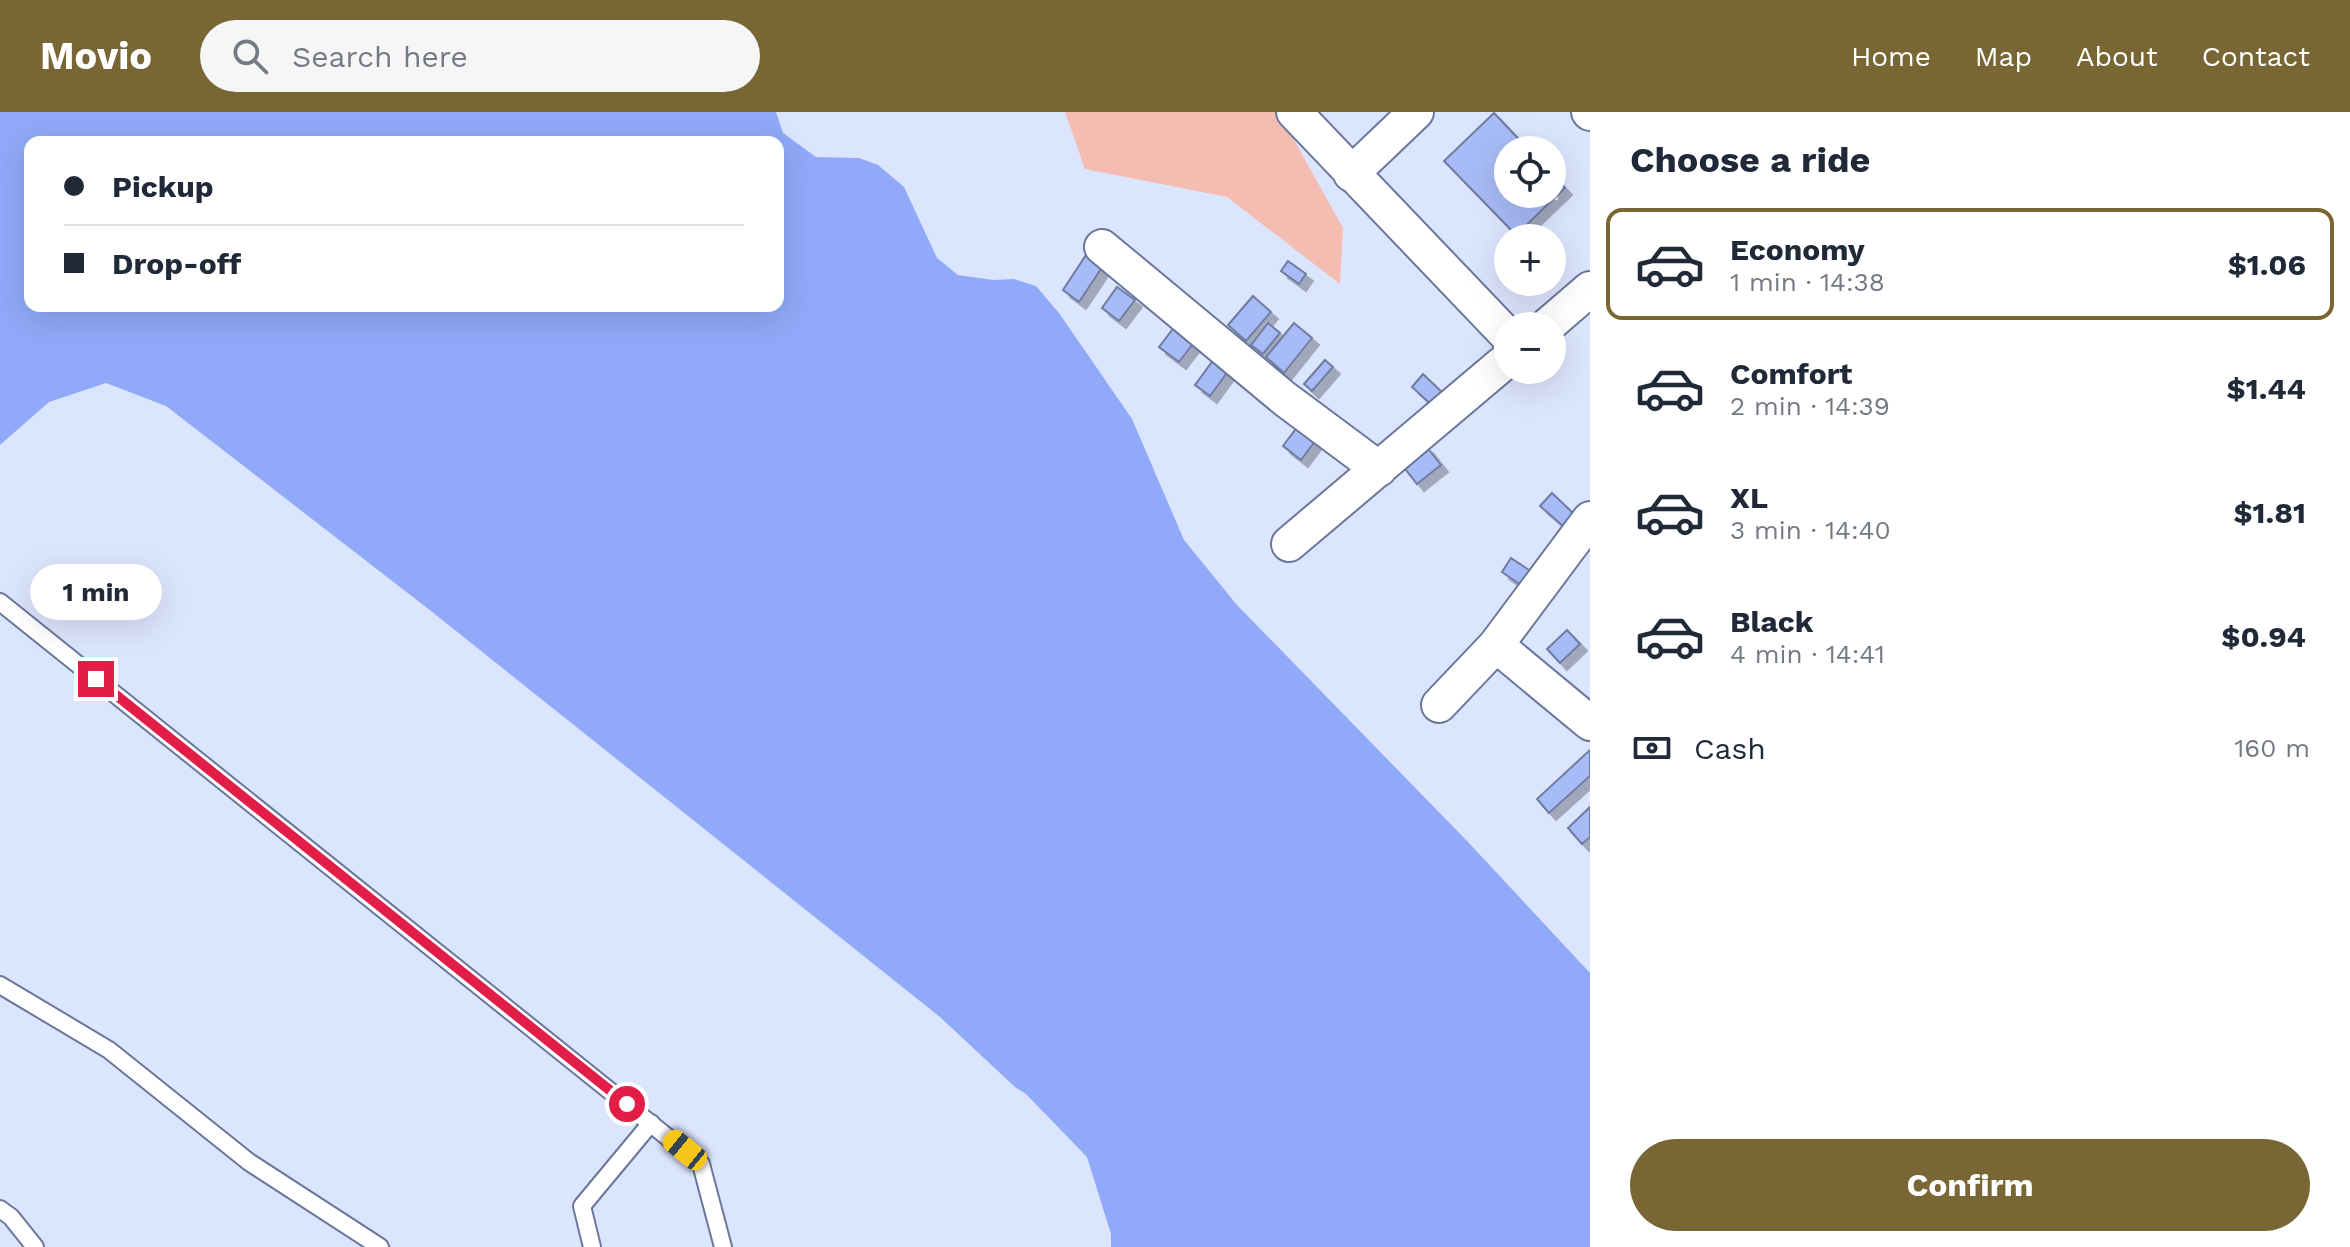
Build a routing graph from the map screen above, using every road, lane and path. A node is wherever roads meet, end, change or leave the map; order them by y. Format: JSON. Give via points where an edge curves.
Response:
{"nodes":[{"id":1,"x":1294,"y":112,"type":"edge"},
{"id":2,"x":1416,"y":112,"type":"edge"},
{"id":3,"x":1351,"y":174,"type":"junction"},
{"id":4,"x":1102,"y":247,"type":"dead end"},
{"id":5,"x":1590,"y":289,"type":"edge"},
{"id":6,"x":1563,"y":312,"type":"edge"},
{"id":7,"x":1494,"y":322,"type":"edge"},
{"id":8,"x":1494,"y":371,"type":"edge"},
{"id":9,"x":1379,"y":469,"type":"junction"},
{"id":10,"x":1590,"y":519,"type":"edge"},
{"id":11,"x":1289,"y":544,"type":"dead end"},
{"id":12,"x":0,"y":602,"type":"edge"},
{"id":13,"x":1496,"y":645,"type":"junction"},
{"id":14,"x":1439,"y":705,"type":"dead end"},
{"id":15,"x":1590,"y":723,"type":"edge"},
{"id":16,"x":0,"y":985,"type":"edge"},
{"id":17,"x":651,"y":1123,"type":"junction"},
{"id":18,"x":0,"y":1209,"type":"edge"},
{"id":19,"x":35,"y":1247,"type":"edge"},
{"id":20,"x":380,"y":1247,"type":"edge"},
{"id":21,"x":592,"y":1247,"type":"edge"},
{"id":22,"x":723,"y":1247,"type":"edge"}],
"edges":[{"from":1,"to":3,"type":"street"},
{"from":2,"to":3,"type":"street"},
{"from":3,"to":7,"type":"street"},
{"from":4,"to":9,"type":"street","via":[[1285,399]]},
{"from":5,"to":6,"type":"street"},
{"from":8,"to":9,"type":"street"},
{"from":9,"to":11,"type":"street"},
{"from":10,"to":13,"type":"street"},
{"from":12,"to":17,"type":"lane"},
{"from":13,"to":14,"type":"street"},
{"from":13,"to":15,"type":"street"},
{"from":16,"to":20,"type":"lane","via":[[109,1050],[249,1162]]},
{"from":17,"to":21,"type":"lane","via":[[582,1206]]},
{"from":17,"to":22,"type":"lane","via":[[701,1164]]},
{"from":18,"to":19,"type":"lane"}]}
